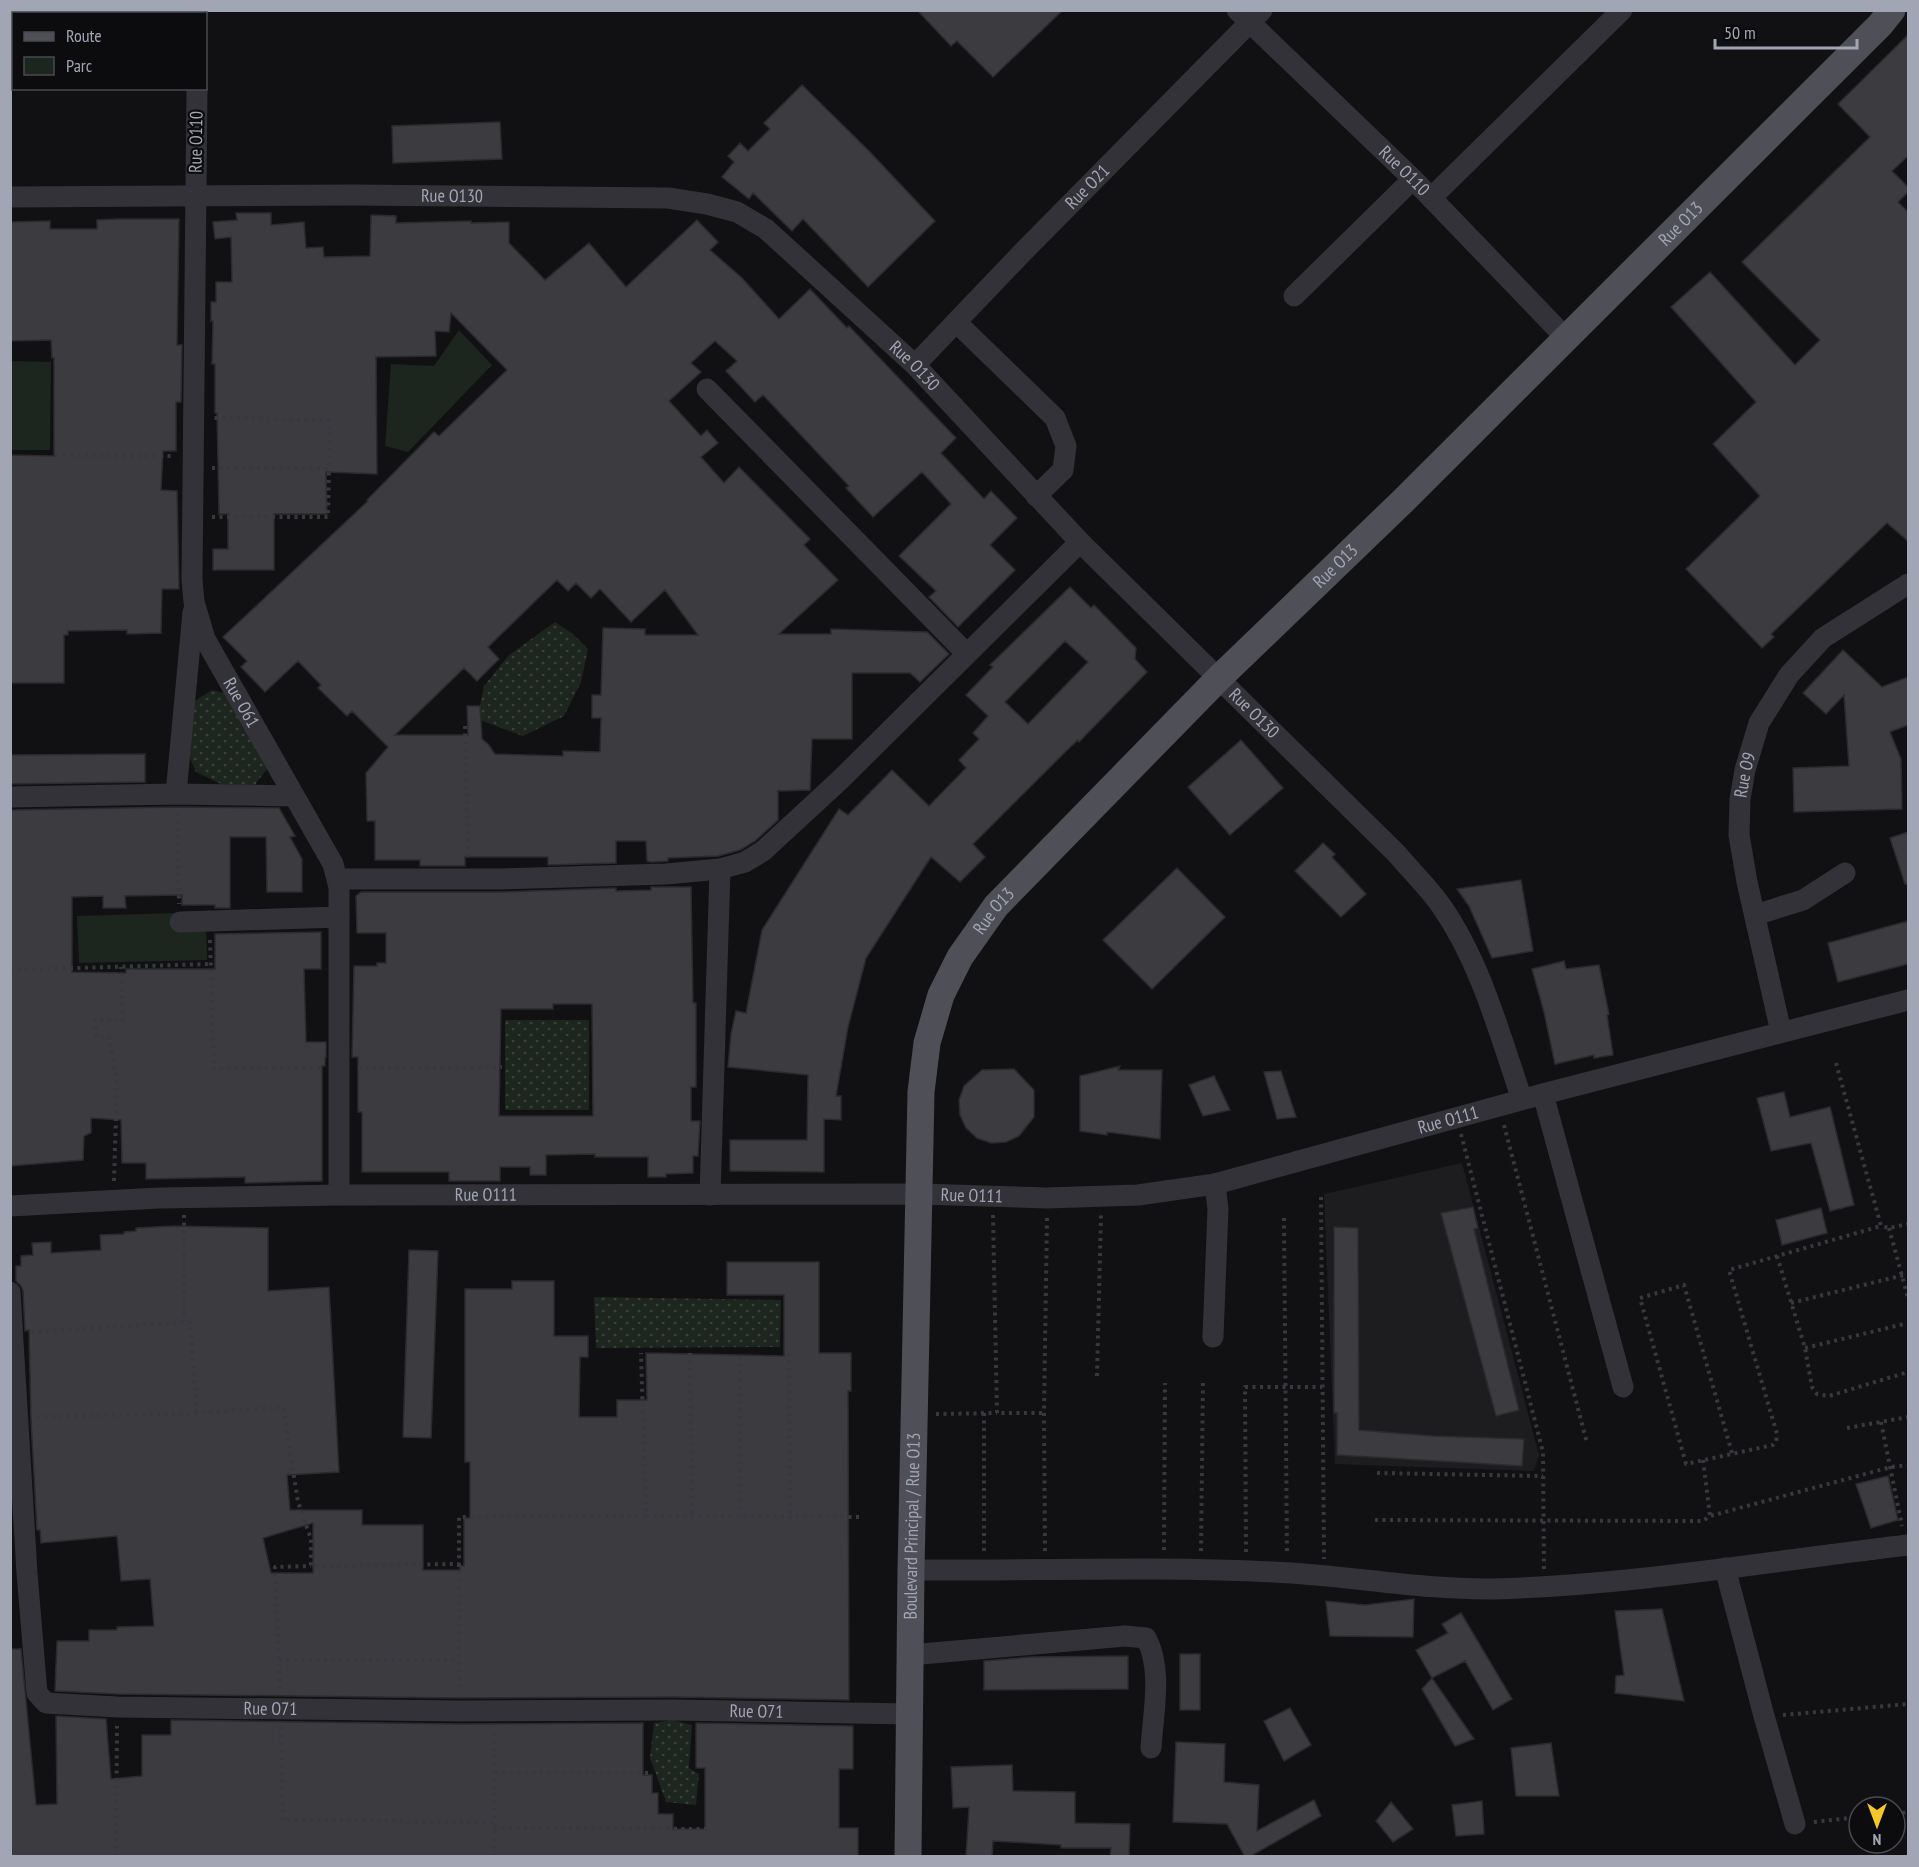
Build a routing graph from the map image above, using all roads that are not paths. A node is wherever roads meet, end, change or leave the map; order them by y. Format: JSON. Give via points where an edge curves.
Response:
{"nodes":[{"id":1,"x":1623,"y":10,"type":"edge"},
{"id":2,"x":1892,"y":10,"type":"edge"},
{"id":3,"x":1249,"y":15,"type":"edge"},
{"id":4,"x":197,"y":90,"type":"edge"},
{"id":5,"x":1413,"y":179,"type":"junction"},
{"id":6,"x":10,"y":196,"type":"edge"},
{"id":7,"x":196,"y":196,"type":"junction"},
{"id":8,"x":1431,"y":198,"type":"junction"},
{"id":9,"x":1294,"y":296,"type":"dead end"},
{"id":10,"x":956,"y":322,"type":"junction"},
{"id":11,"x":1565,"y":337,"type":"junction"},
{"id":12,"x":915,"y":365,"type":"junction"},
{"id":13,"x":707,"y":389,"type":"dead end"},
{"id":14,"x":1036,"y":496,"type":"junction"},
{"id":15,"x":1080,"y":542,"type":"junction"},
{"id":16,"x":1908,"y":584,"type":"edge"},
{"id":17,"x":194,"y":602,"type":"junction"},
{"id":18,"x":966,"y":653,"type":"junction"},
{"id":19,"x":1219,"y":678,"type":"junction"},
{"id":20,"x":176,"y":794,"type":"junction"},
{"id":21,"x":294,"y":796,"type":"junction"},
{"id":22,"x":10,"y":797,"type":"edge"},
{"id":23,"x":720,"y":869,"type":"junction"},
{"id":24,"x":1845,"y":873,"type":"dead end"},
{"id":25,"x":338,"y":879,"type":"junction"},
{"id":26,"x":1755,"y":915,"type":"junction"},
{"id":27,"x":339,"y":917,"type":"junction"},
{"id":28,"x":180,"y":922,"type":"road end"},
{"id":29,"x":1908,"y":1000,"type":"edge"},
{"id":30,"x":1780,"y":1032,"type":"junction"},
{"id":31,"x":1532,"y":1097,"type":"junction"},
{"id":32,"x":1215,"y":1184,"type":"junction"},
{"id":33,"x":920,"y":1194,"type":"junction"},
{"id":34,"x":339,"y":1195,"type":"junction"},
{"id":35,"x":710,"y":1195,"type":"junction"},
{"id":36,"x":10,"y":1206,"type":"edge"},
{"id":37,"x":10,"y":1292,"type":"edge"},
{"id":38,"x":1213,"y":1337,"type":"dead end"},
{"id":39,"x":1623,"y":1387,"type":"dead end"},
{"id":40,"x":1907,"y":1545,"type":"edge"},
{"id":41,"x":1725,"y":1568,"type":"junction"},
{"id":42,"x":911,"y":1570,"type":"junction"},
{"id":43,"x":910,"y":1655,"type":"junction"},
{"id":44,"x":910,"y":1714,"type":"junction"},
{"id":45,"x":1151,"y":1748,"type":"dead end"},
{"id":46,"x":1795,"y":1824,"type":"road end"},
{"id":47,"x":908,"y":1857,"type":"edge"}],
"edges":[{"from":1,"to":8,"type":"street"},
{"from":2,"to":11,"type":"main road","name":"Rue O13"},
{"from":3,"to":5,"type":"street","name":"Rue O110"},
{"from":3,"to":10,"type":"street","name":"Rue O21"},
{"from":4,"to":7,"type":"street","name":"Rue O110"},
{"from":5,"to":8,"type":"street","name":"Rue O110"},
{"from":5,"to":9,"type":"street"},
{"from":6,"to":7,"type":"street","name":"Rue O130"},
{"from":7,"to":12,"type":"street","name":"Rue O130","via":[[640,197],[707,204],[737,212],[766,229]]},
{"from":7,"to":17,"type":"street","name":"Rue O61"},
{"from":8,"to":11,"type":"street","name":"Rue O110"},
{"from":10,"to":12,"type":"street","name":"Rue O21"},
{"from":10,"to":14,"type":"street","via":[[1055,418],[1066,446],[1063,470]]},
{"from":11,"to":19,"type":"main road","name":"Rue O13","via":[[1404,500]]},
{"from":12,"to":14,"type":"street","name":"Rue O130"},
{"from":13,"to":18,"type":"street"},
{"from":14,"to":15,"type":"street","name":"Rue O130"},
{"from":15,"to":18,"type":"street"},
{"from":15,"to":19,"type":"street","name":"Rue O130"},
{"from":16,"to":26,"type":"street","name":"Rue O9","via":[[1822,638],[1789,675],[1759,723],[1743,780],[1739,835]]},
{"from":17,"to":20,"type":"street"},
{"from":17,"to":21,"type":"street","name":"Rue O61","via":[[205,639]]},
{"from":18,"to":23,"type":"street","via":[[763,851],[745,862]]},
{"from":19,"to":31,"type":"street","name":"Rue O130","via":[[1397,854],[1442,906],[1474,966]]},
{"from":19,"to":33,"type":"main road","name":"Rue O13","via":[[996,906],[960,957],[941,995],[927,1043],[921,1092]]},
{"from":20,"to":21,"type":"street"},
{"from":20,"to":22,"type":"street"},
{"from":21,"to":25,"type":"street","name":"Rue O61"},
{"from":23,"to":25,"type":"street","via":[[666,874]]},
{"from":23,"to":35,"type":"street"},
{"from":24,"to":26,"type":"street","via":[[1803,900]]},
{"from":25,"to":27,"type":"street","name":"Rue O61"},
{"from":26,"to":30,"type":"street","name":"Rue O9"},
{"from":27,"to":28,"type":"street"},
{"from":27,"to":34,"type":"street","name":"Rue O61"},
{"from":29,"to":30,"type":"street","name":"Rue O111"},
{"from":30,"to":31,"type":"street","name":"Rue O111"},
{"from":31,"to":32,"type":"street","name":"Rue O111"},
{"from":31,"to":39,"type":"street","name":"Rue O130"},
{"from":32,"to":33,"type":"street","name":"Rue O111","via":[[1164,1193],[1102,1197]]},
{"from":32,"to":38,"type":"street","via":[[1218,1209]]},
{"from":33,"to":35,"type":"street","name":"Rue O111"},
{"from":33,"to":42,"type":"main road","name":"Boulevard Principal / Rue O13"},
{"from":34,"to":35,"type":"street","name":"Rue O111"},
{"from":34,"to":36,"type":"street","name":"Rue O111","via":[[184,1197]]},
{"from":37,"to":44,"type":"street","name":"Rue O71","via":[[27,1573],[38,1693],[46,1703],[117,1707]]},
{"from":40,"to":41,"type":"street"},
{"from":41,"to":42,"type":"street","via":[[1544,1587],[1439,1588],[1246,1571]]},
{"from":41,"to":46,"type":"street"},
{"from":42,"to":43,"type":"main road","name":"Boulevard Principal / Rue O13"},
{"from":43,"to":44,"type":"main road","name":"Boulevard Principal / Rue O13"},
{"from":43,"to":45,"type":"street","via":[[1125,1636],[1146,1638],[1156,1666]]},
{"from":44,"to":47,"type":"main road","name":"Boulevard Principal / Rue O13"}]}
